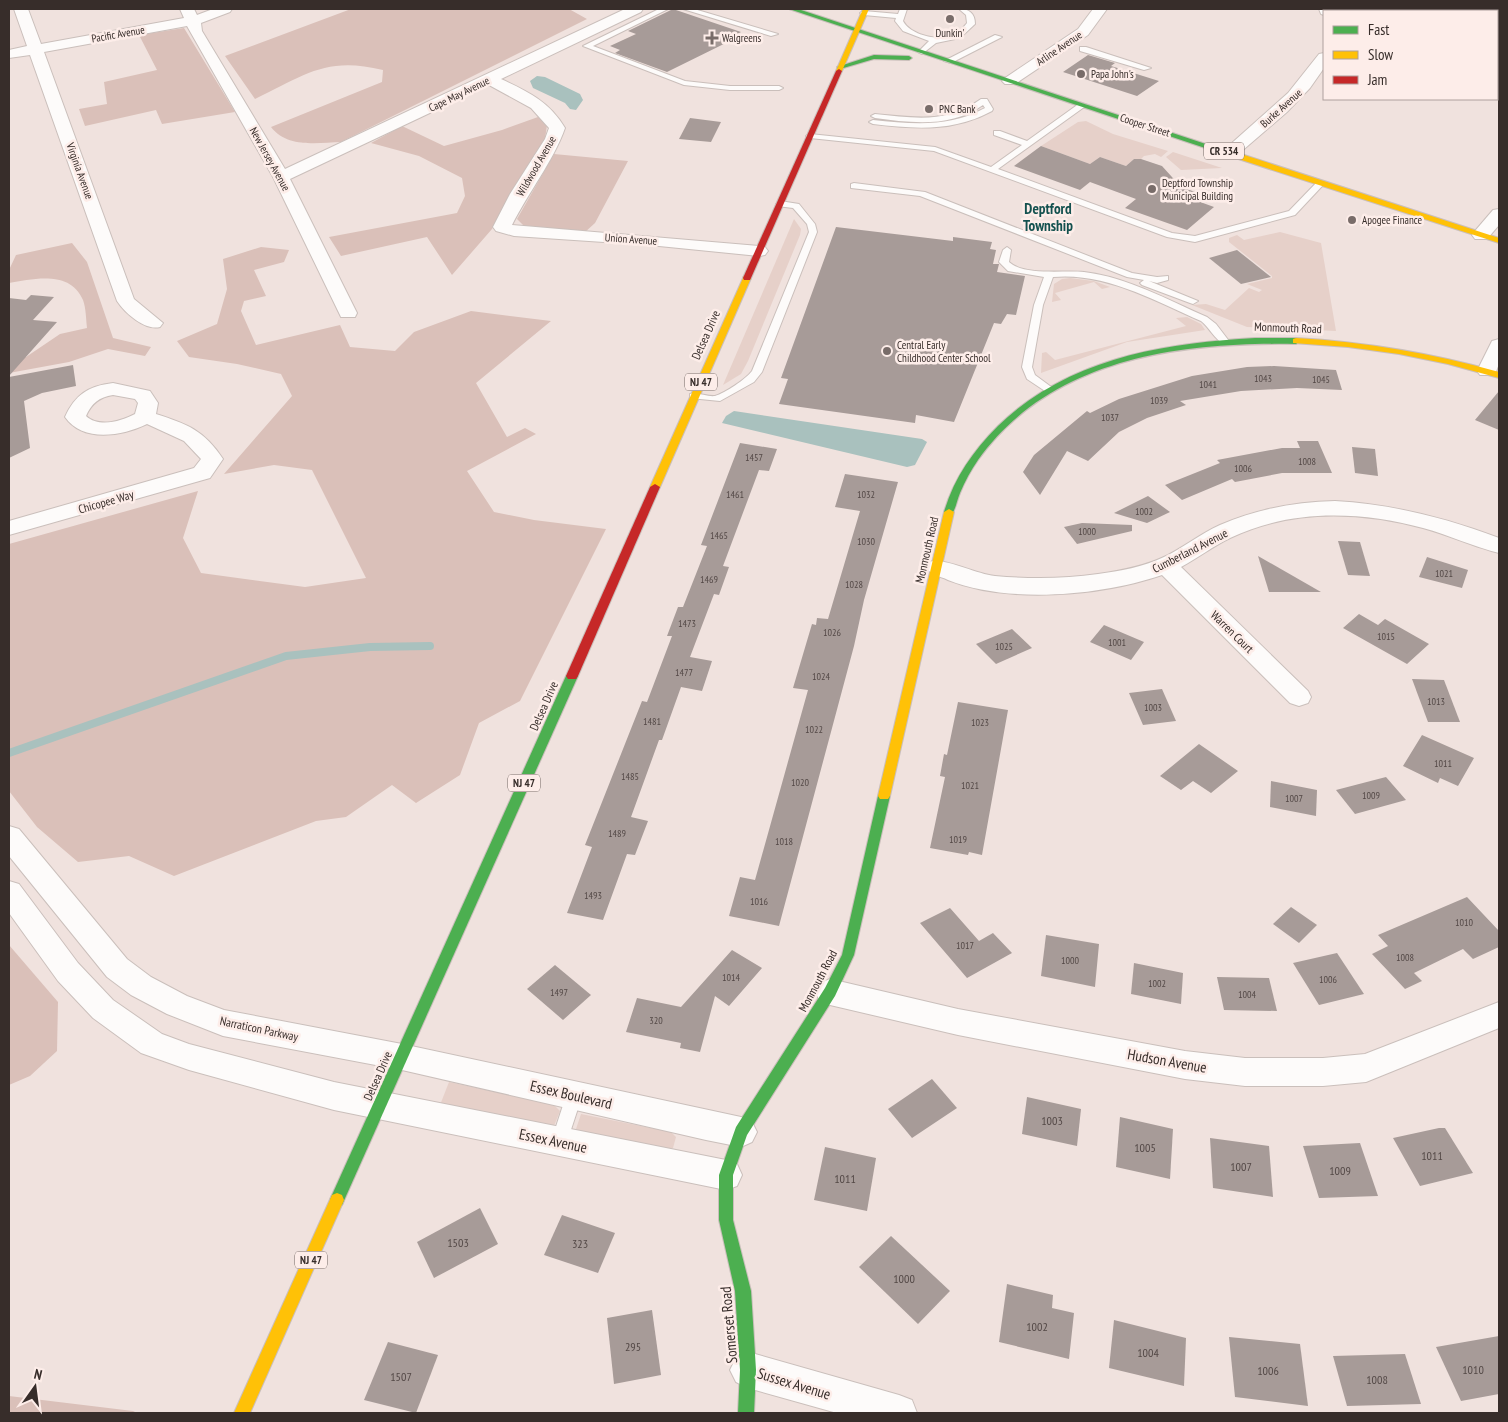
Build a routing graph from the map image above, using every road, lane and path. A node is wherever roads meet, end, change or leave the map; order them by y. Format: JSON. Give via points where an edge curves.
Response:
{"nodes":[{"id":1,"x":21,"y":9,"type":"edge"},
{"id":2,"x":225,"y":9,"type":"edge"},
{"id":3,"x":636,"y":9,"type":"edge"},
{"id":4,"x":664,"y":9,"type":"edge"},
{"id":5,"x":687,"y":9,"type":"edge"},
{"id":6,"x":792,"y":9,"type":"edge"},
{"id":7,"x":962,"y":9,"type":"edge"},
{"id":8,"x":1100,"y":9,"type":"edge"},
{"id":9,"x":865,"y":11,"type":"edge"},
{"id":10,"x":902,"y":12,"type":"edge"},
{"id":11,"x":190,"y":15,"type":"edge"},
{"id":12,"x":856,"y":30,"type":"junction"},
{"id":13,"x":774,"y":34,"type":"dead end"},
{"id":14,"x":998,"y":37,"type":"dead end"},
{"id":15,"x":934,"y":41,"type":"junction"},
{"id":16,"x":36,"y":49,"type":"junction"},
{"id":17,"x":1083,"y":49,"type":"dead end"},
{"id":18,"x":922,"y":52,"type":"junction"},
{"id":19,"x":9,"y":54,"type":"edge"},
{"id":20,"x":1323,"y":59,"type":"edge"},
{"id":21,"x":948,"y":61,"type":"junction"},
{"id":22,"x":840,"y":67,"type":"junction"},
{"id":23,"x":1146,"y":68,"type":"dead end"},
{"id":24,"x":974,"y":69,"type":"junction"},
{"id":25,"x":490,"y":79,"type":"junction"},
{"id":26,"x":1010,"y":81,"type":"junction"},
{"id":27,"x":779,"y":88,"type":"dead end"},
{"id":28,"x":978,"y":99,"type":"dead end"},
{"id":29,"x":1083,"y":105,"type":"junction"},
{"id":30,"x":900,"y":119,"type":"junction"},
{"id":31,"x":997,"y":133,"type":"dead end"},
{"id":32,"x":810,"y":136,"type":"junction"},
{"id":33,"x":1028,"y":144,"type":"junction"},
{"id":34,"x":1230,"y":153,"type":"junction"},
{"id":35,"x":992,"y":170,"type":"junction"},
{"id":36,"x":281,"y":177,"type":"junction"},
{"id":37,"x":1321,"y":183,"type":"junction"},
{"id":38,"x":854,"y":186,"type":"dead end"},
{"id":39,"x":780,"y":204,"type":"junction"},
{"id":40,"x":1499,"y":214,"type":"edge"},
{"id":41,"x":502,"y":227,"type":"joint"},
{"id":42,"x":1481,"y":235,"type":"junction"},
{"id":43,"x":1499,"y":241,"type":"edge"},
{"id":44,"x":1007,"y":250,"type":"dead end"},
{"id":45,"x":759,"y":251,"type":"junction"},
{"id":46,"x":1130,"y":274,"type":"junction"},
{"id":47,"x":1050,"y":275,"type":"junction"},
{"id":48,"x":1165,"y":278,"type":"dead end"},
{"id":49,"x":1193,"y":301,"type":"dead end"},
{"id":50,"x":348,"y":312,"type":"dead end"},
{"id":51,"x":153,"y":323,"type":"dead end"},
{"id":52,"x":1224,"y":340,"type":"junction"},
{"id":53,"x":1499,"y":345,"type":"edge"},
{"id":54,"x":1493,"y":373,"type":"edge"},
{"id":55,"x":1049,"y":389,"type":"junction"},
{"id":56,"x":694,"y":396,"type":"junction"},
{"id":57,"x":145,"y":417,"type":"dead end"},
{"id":58,"x":9,"y":528,"type":"edge"},
{"id":59,"x":1499,"y":546,"type":"edge"},
{"id":60,"x":1166,"y":566,"type":"junction"},
{"id":61,"x":937,"y":567,"type":"junction"},
{"id":62,"x":1300,"y":697,"type":"dead end"},
{"id":63,"x":9,"y":837,"type":"edge"},
{"id":64,"x":9,"y":892,"type":"edge"},
{"id":65,"x":830,"y":992,"type":"junction"},
{"id":66,"x":1499,"y":1016,"type":"edge"},
{"id":67,"x":402,"y":1057,"type":"junction"},
{"id":68,"x":574,"y":1096,"type":"junction"},
{"id":69,"x":379,"y":1106,"type":"junction"},
{"id":70,"x":741,"y":1132,"type":"junction"},
{"id":71,"x":559,"y":1142,"type":"junction"},
{"id":72,"x":726,"y":1175,"type":"junction"},
{"id":73,"x":748,"y":1370,"type":"junction"},
{"id":74,"x":242,"y":1413,"type":"edge"},
{"id":75,"x":746,"y":1413,"type":"edge"},
{"id":76,"x":898,"y":1413,"type":"edge"}],
"edges":[{"from":1,"to":16,"type":"street","name":"Virginia Avenue"},
{"from":2,"to":11,"type":"street","name":"Pacific Avenue"},
{"from":3,"to":25,"type":"street","name":"Cape May Avenue"},
{"from":4,"to":27,"type":"lane","via":[[587,46],[684,83],[730,88]]},
{"from":5,"to":13,"type":"lane"},
{"from":6,"to":12,"type":"main road","name":"Cooper Street","number":"CR 534"},
{"from":7,"to":15,"type":"lane","via":[[970,14],[971,24],[957,36]]},
{"from":8,"to":26,"type":"street","name":"Arline Avenue","via":[[1083,32]]},
{"from":9,"to":10,"type":"lane"},
{"from":9,"to":12,"type":"main road","name":"Delsea Drive","number":"NJ 47"},
{"from":10,"to":15,"type":"lane","via":[[899,21],[907,32]]},
{"from":11,"to":16,"type":"street","name":"Pacific Avenue"},
{"from":11,"to":36,"type":"street","name":"New Jersey Avenue","via":[[195,31]]},
{"from":12,"to":18,"type":"main road","name":"Cooper Street","number":"CR 534"},
{"from":12,"to":22,"type":"main road","name":"Delsea Drive","number":"NJ 47"},
{"from":14,"to":21,"type":"lane"},
{"from":15,"to":18,"type":"lane"},
{"from":16,"to":19,"type":"street","name":"Pacific Avenue"},
{"from":16,"to":51,"type":"street","name":"Virginia Avenue","via":[[126,302]]},
{"from":17,"to":23,"type":"lane"},
{"from":18,"to":21,"type":"main road","name":"Cooper Street","number":"CR 534"},
{"from":20,"to":34,"type":"street","name":"Burke Avenue","via":[[1294,98]]},
{"from":21,"to":24,"type":"main road","name":"Cooper Street","number":"CR 534"},
{"from":22,"to":24,"type":"main road","via":[[870,56],[888,55]]},
{"from":22,"to":32,"type":"main road","name":"Delsea Drive","number":"NJ 47"},
{"from":24,"to":26,"type":"main road","name":"Cooper Street","number":"CR 534"},
{"from":25,"to":36,"type":"street","name":"Cape May Avenue"},
{"from":25,"to":41,"type":"street","name":"Wildwood Avenue","via":[[551,115],[557,128]]},
{"from":26,"to":29,"type":"main road","name":"Cooper Street","number":"CR 534"},
{"from":28,"to":30,"type":"lane","via":[[965,108],[942,115]]},
{"from":29,"to":33,"type":"lane"},
{"from":29,"to":34,"type":"main road","name":"Cooper Street","number":"CR 534"},
{"from":30,"to":30,"type":"lane","via":[[874,119],[890,128],[918,130],[959,126],[988,109],[984,101],[952,117],[922,121]]},
{"from":31,"to":33,"type":"lane"},
{"from":32,"to":35,"type":"lane","via":[[935,149]]},
{"from":32,"to":39,"type":"main road","name":"Delsea Drive","number":"NJ 47"},
{"from":33,"to":35,"type":"lane"},
{"from":34,"to":37,"type":"main road","name":"Cooper Street","number":"CR 534"},
{"from":35,"to":37,"type":"lane","via":[[1188,239],[1292,213]]},
{"from":36,"to":50,"type":"street","name":"New Jersey Avenue"},
{"from":37,"to":42,"type":"main road","name":"Cooper Street","number":"CR 534"},
{"from":38,"to":46,"type":"lane","via":[[922,194]]},
{"from":39,"to":45,"type":"main road","name":"Delsea Drive","number":"NJ 47"},
{"from":39,"to":56,"type":"lane","via":[[796,206],[811,224],[813,232],[756,372],[750,380],[716,399]]},
{"from":40,"to":42,"type":"street"},
{"from":41,"to":45,"type":"street","name":"Union Avenue","via":[[514,231]]},
{"from":42,"to":43,"type":"main road","name":"Cooper Street","number":"CR 534"},
{"from":44,"to":47,"type":"lane","via":[[1004,262],[1011,270]]},
{"from":45,"to":56,"type":"main road","name":"Delsea Drive","number":"NJ 47"},
{"from":46,"to":48,"type":"lane","via":[[1157,280]]},
{"from":46,"to":49,"type":"lane","via":[[1136,280]]},
{"from":47,"to":52,"type":"lane","via":[[1064,272],[1088,274],[1127,288],[1204,319]]},
{"from":47,"to":55,"type":"lane","via":[[1045,281],[1027,366],[1031,377]]},
{"from":52,"to":54,"type":"main road","name":"Monmouth Road","via":[[1317,341],[1384,349],[1453,361]]},
{"from":52,"to":55,"type":"main road","name":"Monmouth Road","via":[[1124,359]]},
{"from":53,"to":54,"type":"street"},
{"from":55,"to":61,"type":"main road","name":"Monmouth Road","via":[[997,431],[964,471],[951,505]]},
{"from":56,"to":67,"type":"main road","name":"Delsea Drive","number":"NJ 47"},
{"from":57,"to":58,"type":"street","name":"Chicopee Way","via":[[187,432],[204,444],[212,459],[202,474]]},
{"from":59,"to":60,"type":"street","name":"Cumberland Avenue","via":[[1453,528],[1406,516],[1311,509],[1264,518],[1221,534]]},
{"from":60,"to":61,"type":"street","name":"Cumberland Avenue","via":[[1135,576],[1074,584],[1018,586],[973,580]]},
{"from":60,"to":62,"type":"street","name":"Warren Court"},
{"from":61,"to":65,"type":"main road","name":"Monmouth Road","via":[[848,955]]},
{"from":63,"to":67,"type":"street","name":"Narraticon Parkway","via":[[117,968],[141,986],[177,1005],[223,1023]]},
{"from":64,"to":69,"type":"street","via":[[68,972],[103,1010],[152,1044],[230,1068]]},
{"from":65,"to":66,"type":"street","name":"Hudson Avenue","via":[[958,1022],[1185,1065],[1245,1072],[1323,1072],[1366,1068]]},
{"from":65,"to":70,"type":"main road","name":"Monmouth Road"},
{"from":67,"to":68,"type":"street","name":"Essex Boulevard"},
{"from":67,"to":69,"type":"main road","name":"Delsea Drive","number":"NJ 47"},
{"from":68,"to":70,"type":"street","name":"Essex Boulevard"},
{"from":68,"to":71,"type":"lane"},
{"from":69,"to":71,"type":"street","name":"Essex Avenue"},
{"from":69,"to":74,"type":"main road","name":"Delsea Drive","number":"NJ 47"},
{"from":70,"to":72,"type":"main road","name":"Monmouth Road"},
{"from":71,"to":72,"type":"street","name":"Essex Avenue"},
{"from":72,"to":73,"type":"main road","name":"Somerset Road","via":[[726,1220],[743,1291]]},
{"from":73,"to":75,"type":"main road","name":"Somerset Road"},
{"from":73,"to":76,"type":"street","name":"Sussex Avenue"}]}
